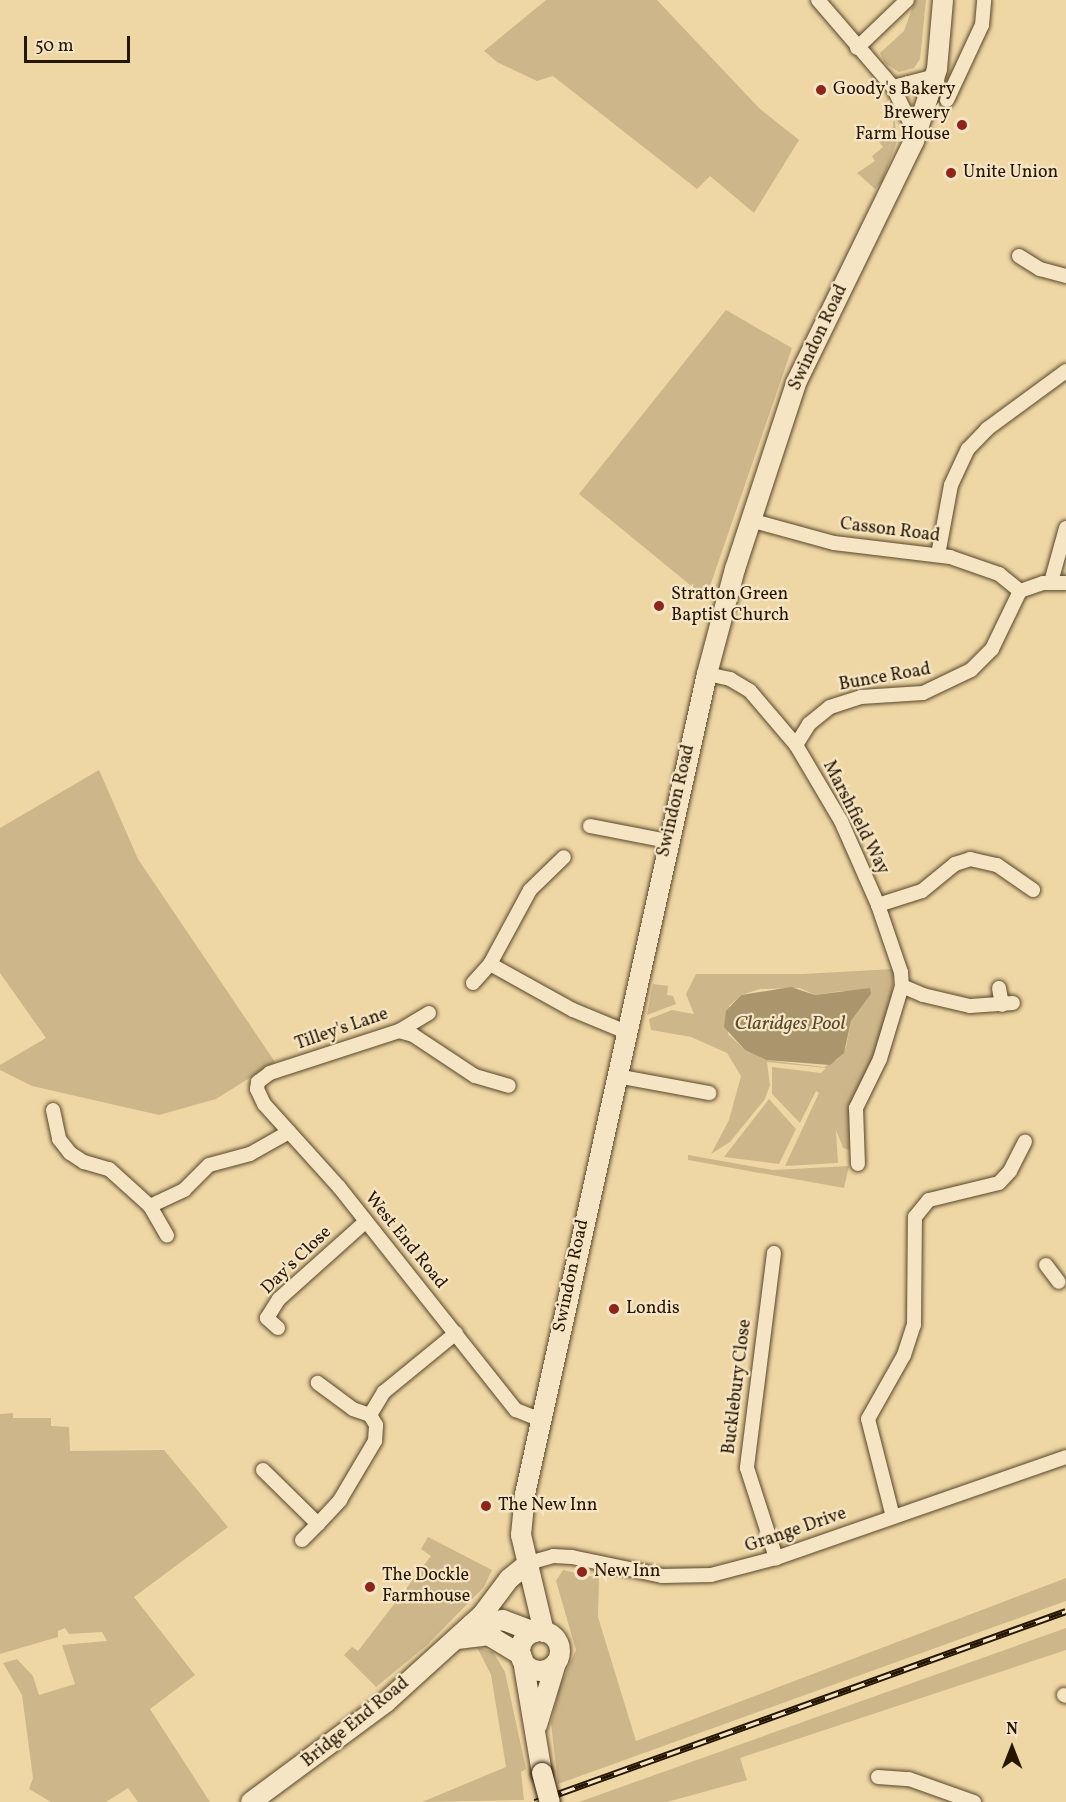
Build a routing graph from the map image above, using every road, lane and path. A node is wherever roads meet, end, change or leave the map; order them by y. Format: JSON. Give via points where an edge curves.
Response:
{"nodes":[{"id":1,"x":818,"y":0,"type":"edge"},
{"id":2,"x":907,"y":0,"type":"edge"},
{"id":3,"x":943,"y":0,"type":"edge"},
{"id":4,"x":984,"y":0,"type":"edge"},
{"id":5,"x":857,"y":48,"type":"junction"},
{"id":6,"x":936,"y":76,"type":"junction"},
{"id":7,"x":893,"y":87,"type":"junction"},
{"id":8,"x":947,"y":100,"type":"dead end"},
{"id":9,"x":916,"y":135,"type":"junction"},
{"id":10,"x":1019,"y":256,"type":"dead end"},
{"id":11,"x":1066,"y":276,"type":"edge"},
{"id":12,"x":1066,"y":371,"type":"edge"},
{"id":13,"x":750,"y":520,"type":"junction"},
{"id":14,"x":1066,"y":528,"type":"edge"},
{"id":15,"x":938,"y":555,"type":"junction"},
{"id":16,"x":1051,"y":582,"type":"junction"},
{"id":17,"x":1066,"y":583,"type":"edge"},
{"id":18,"x":1020,"y":591,"type":"junction"},
{"id":19,"x":707,"y":674,"type":"junction"},
{"id":20,"x":796,"y":745,"type":"junction"},
{"id":21,"x":590,"y":825,"type":"dead end"},
{"id":22,"x":668,"y":841,"type":"junction"},
{"id":23,"x":564,"y":857,"type":"dead end"},
{"id":24,"x":1033,"y":891,"type":"dead end"},
{"id":25,"x":878,"y":905,"type":"junction"},
{"id":26,"x":490,"y":964,"type":"junction"},
{"id":27,"x":473,"y":983,"type":"dead end"},
{"id":28,"x":902,"y":986,"type":"junction"},
{"id":29,"x":999,"y":988,"type":"dead end"},
{"id":30,"x":429,"y":1013,"type":"dead end"},
{"id":31,"x":399,"y":1031,"type":"junction"},
{"id":32,"x":626,"y":1032,"type":"junction"},
{"id":33,"x":264,"y":1076,"type":"joint"},
{"id":34,"x":616,"y":1076,"type":"junction"},
{"id":35,"x":509,"y":1086,"type":"dead end"},
{"id":36,"x":709,"y":1094,"type":"dead end"},
{"id":37,"x":53,"y":1110,"type":"dead end"},
{"id":38,"x":289,"y":1132,"type":"junction"},
{"id":39,"x":1025,"y":1142,"type":"dead end"},
{"id":40,"x":858,"y":1164,"type":"dead end"},
{"id":41,"x":150,"y":1206,"type":"junction"},
{"id":42,"x":365,"y":1222,"type":"junction"},
{"id":43,"x":167,"y":1236,"type":"dead end"},
{"id":44,"x":774,"y":1253,"type":"dead end"},
{"id":45,"x":1046,"y":1265,"type":"dead end"},
{"id":46,"x":1064,"y":1283,"type":"edge"},
{"id":47,"x":278,"y":1328,"type":"dead end"},
{"id":48,"x":456,"y":1333,"type":"junction"},
{"id":49,"x":318,"y":1383,"type":"dead end"},
{"id":50,"x":370,"y":1415,"type":"junction"},
{"id":51,"x":541,"y":1420,"type":"junction"},
{"id":52,"x":1066,"y":1457,"type":"edge"},
{"id":53,"x":263,"y":1470,"type":"dead end"},
{"id":54,"x":892,"y":1517,"type":"junction"},
{"id":55,"x":318,"y":1524,"type":"junction"},
{"id":56,"x":302,"y":1540,"type":"dead end"},
{"id":57,"x":776,"y":1558,"type":"junction"},
{"id":58,"x":528,"y":1563,"type":"junction"},
{"id":59,"x":472,"y":1624,"type":"junction"},
{"id":60,"x":539,"y":1632,"type":"junction"},
{"id":61,"x":457,"y":1639,"type":"junction"},
{"id":62,"x":522,"y":1657,"type":"junction"},
{"id":63,"x":556,"y":1663,"type":"junction"},
{"id":64,"x":535,"y":1730,"type":"junction"},
{"id":65,"x":878,"y":1777,"type":"dead end"},
{"id":66,"x":251,"y":1802,"type":"edge"},
{"id":67,"x":550,"y":1802,"type":"edge"},
{"id":68,"x":974,"y":1802,"type":"edge"}],
"edges":[{"from":1,"to":5,"type":"street"},
{"from":2,"to":5,"type":"street"},
{"from":3,"to":6,"type":"main road","name":"Swindon Road"},
{"from":4,"to":8,"type":"street","via":[[981,25]]},
{"from":5,"to":7,"type":"street"},
{"from":6,"to":7,"type":"street"},
{"from":6,"to":9,"type":"main road","name":"Swindon Road"},
{"from":7,"to":9,"type":"street"},
{"from":9,"to":13,"type":"main road","name":"Swindon Road","via":[[892,193],[805,363]]},
{"from":10,"to":11,"type":"street","via":[[1040,269]]},
{"from":12,"to":15,"type":"street","via":[[987,429],[968,448],[951,485]]},
{"from":13,"to":15,"type":"street","name":"Casson Road","via":[[834,543]]},
{"from":13,"to":19,"type":"main road","name":"Swindon Road"},
{"from":14,"to":16,"type":"street"},
{"from":15,"to":18,"type":"street","name":"Casson Road","via":[[999,574]]},
{"from":16,"to":17,"type":"street"},
{"from":16,"to":18,"type":"street"},
{"from":18,"to":20,"type":"street","name":"Bunce Road","via":[[992,649],[971,670],[923,693],[863,696],[830,707],[814,719]]},
{"from":19,"to":20,"type":"street","name":"Marshfield Way","via":[[730,679],[750,691]]},
{"from":19,"to":22,"type":"main road","name":"Swindon Road"},
{"from":20,"to":25,"type":"street","name":"Marshfield Way","via":[[841,821]]},
{"from":21,"to":22,"type":"street"},
{"from":22,"to":32,"type":"main road","name":"Swindon Road"},
{"from":23,"to":26,"type":"street","via":[[530,890]]},
{"from":24,"to":25,"type":"street","via":[[997,865],[970,859],[955,864],[922,891]]},
{"from":25,"to":28,"type":"street","name":"Marshfield Way"},
{"from":26,"to":27,"type":"street"},
{"from":26,"to":32,"type":"street","via":[[573,1010]]},
{"from":28,"to":29,"type":"street","via":[[954,1004],[1008,1004]]},
{"from":28,"to":40,"type":"street","via":[[880,1059],[856,1108]]},
{"from":30,"to":31,"type":"street","name":"Tilley's Lane"},
{"from":31,"to":33,"type":"street","name":"Tilley's Lane"},
{"from":31,"to":35,"type":"street","via":[[413,1035],[475,1076]]},
{"from":32,"to":34,"type":"main road","name":"Swindon Road"},
{"from":33,"to":38,"type":"street","name":"West End Road","via":[[258,1082],[259,1096]]},
{"from":34,"to":36,"type":"street"},
{"from":34,"to":51,"type":"main road","name":"Swindon Road"},
{"from":37,"to":41,"type":"street","via":[[59,1139],[70,1154],[109,1169]]},
{"from":38,"to":41,"type":"street","via":[[250,1154],[209,1165],[184,1190]]},
{"from":38,"to":42,"type":"street","name":"West End Road"},
{"from":39,"to":54,"type":"street","via":[[999,1183],[929,1200],[915,1217],[914,1325],[904,1356],[868,1419]]},
{"from":41,"to":43,"type":"street"},
{"from":42,"to":47,"type":"street","name":"Day's Close","via":[[279,1299],[267,1318]]},
{"from":42,"to":48,"type":"street","name":"West End Road"},
{"from":44,"to":57,"type":"street","name":"Bucklebury Close","via":[[747,1468]]},
{"from":45,"to":46,"type":"street"},
{"from":48,"to":50,"type":"street","via":[[384,1392]]},
{"from":48,"to":51,"type":"street","name":"West End Road","via":[[516,1410]]},
{"from":49,"to":50,"type":"street","via":[[352,1409]]},
{"from":50,"to":55,"type":"street","via":[[376,1425],[375,1441],[340,1500]]},
{"from":51,"to":58,"type":"main road","name":"Swindon Road","via":[[521,1516]]},
{"from":52,"to":54,"type":"street","name":"Grange Drive"},
{"from":53,"to":55,"type":"street"},
{"from":54,"to":57,"type":"street","name":"Grange Drive"},
{"from":55,"to":56,"type":"street"},
{"from":57,"to":58,"type":"street","name":"Grange Drive","via":[[694,1576],[662,1576],[572,1557],[553,1556]]},
{"from":58,"to":59,"type":"main road","name":"Bridge End Road","via":[[509,1579]]},
{"from":58,"to":60,"type":"main road","name":"Swindon Road"},
{"from":59,"to":60,"type":"main road","via":[[499,1619]]},
{"from":59,"to":61,"type":"main road","name":"Bridge End Road"},
{"from":60,"to":62,"type":"main road","via":[[524,1640]]},
{"from":60,"to":63,"type":"main road","via":[[559,1644]]},
{"from":61,"to":62,"type":"main road","via":[[488,1635]]},
{"from":61,"to":66,"type":"main road","name":"Bridge End Road","via":[[351,1730]]},
{"from":62,"to":63,"type":"main road","via":[[538,1670]]},
{"from":62,"to":64,"type":"main road"},
{"from":63,"to":64,"type":"main road"},
{"from":64,"to":67,"type":"main road","bridge":true},
{"from":65,"to":68,"type":"street","via":[[909,1779]]}]}
